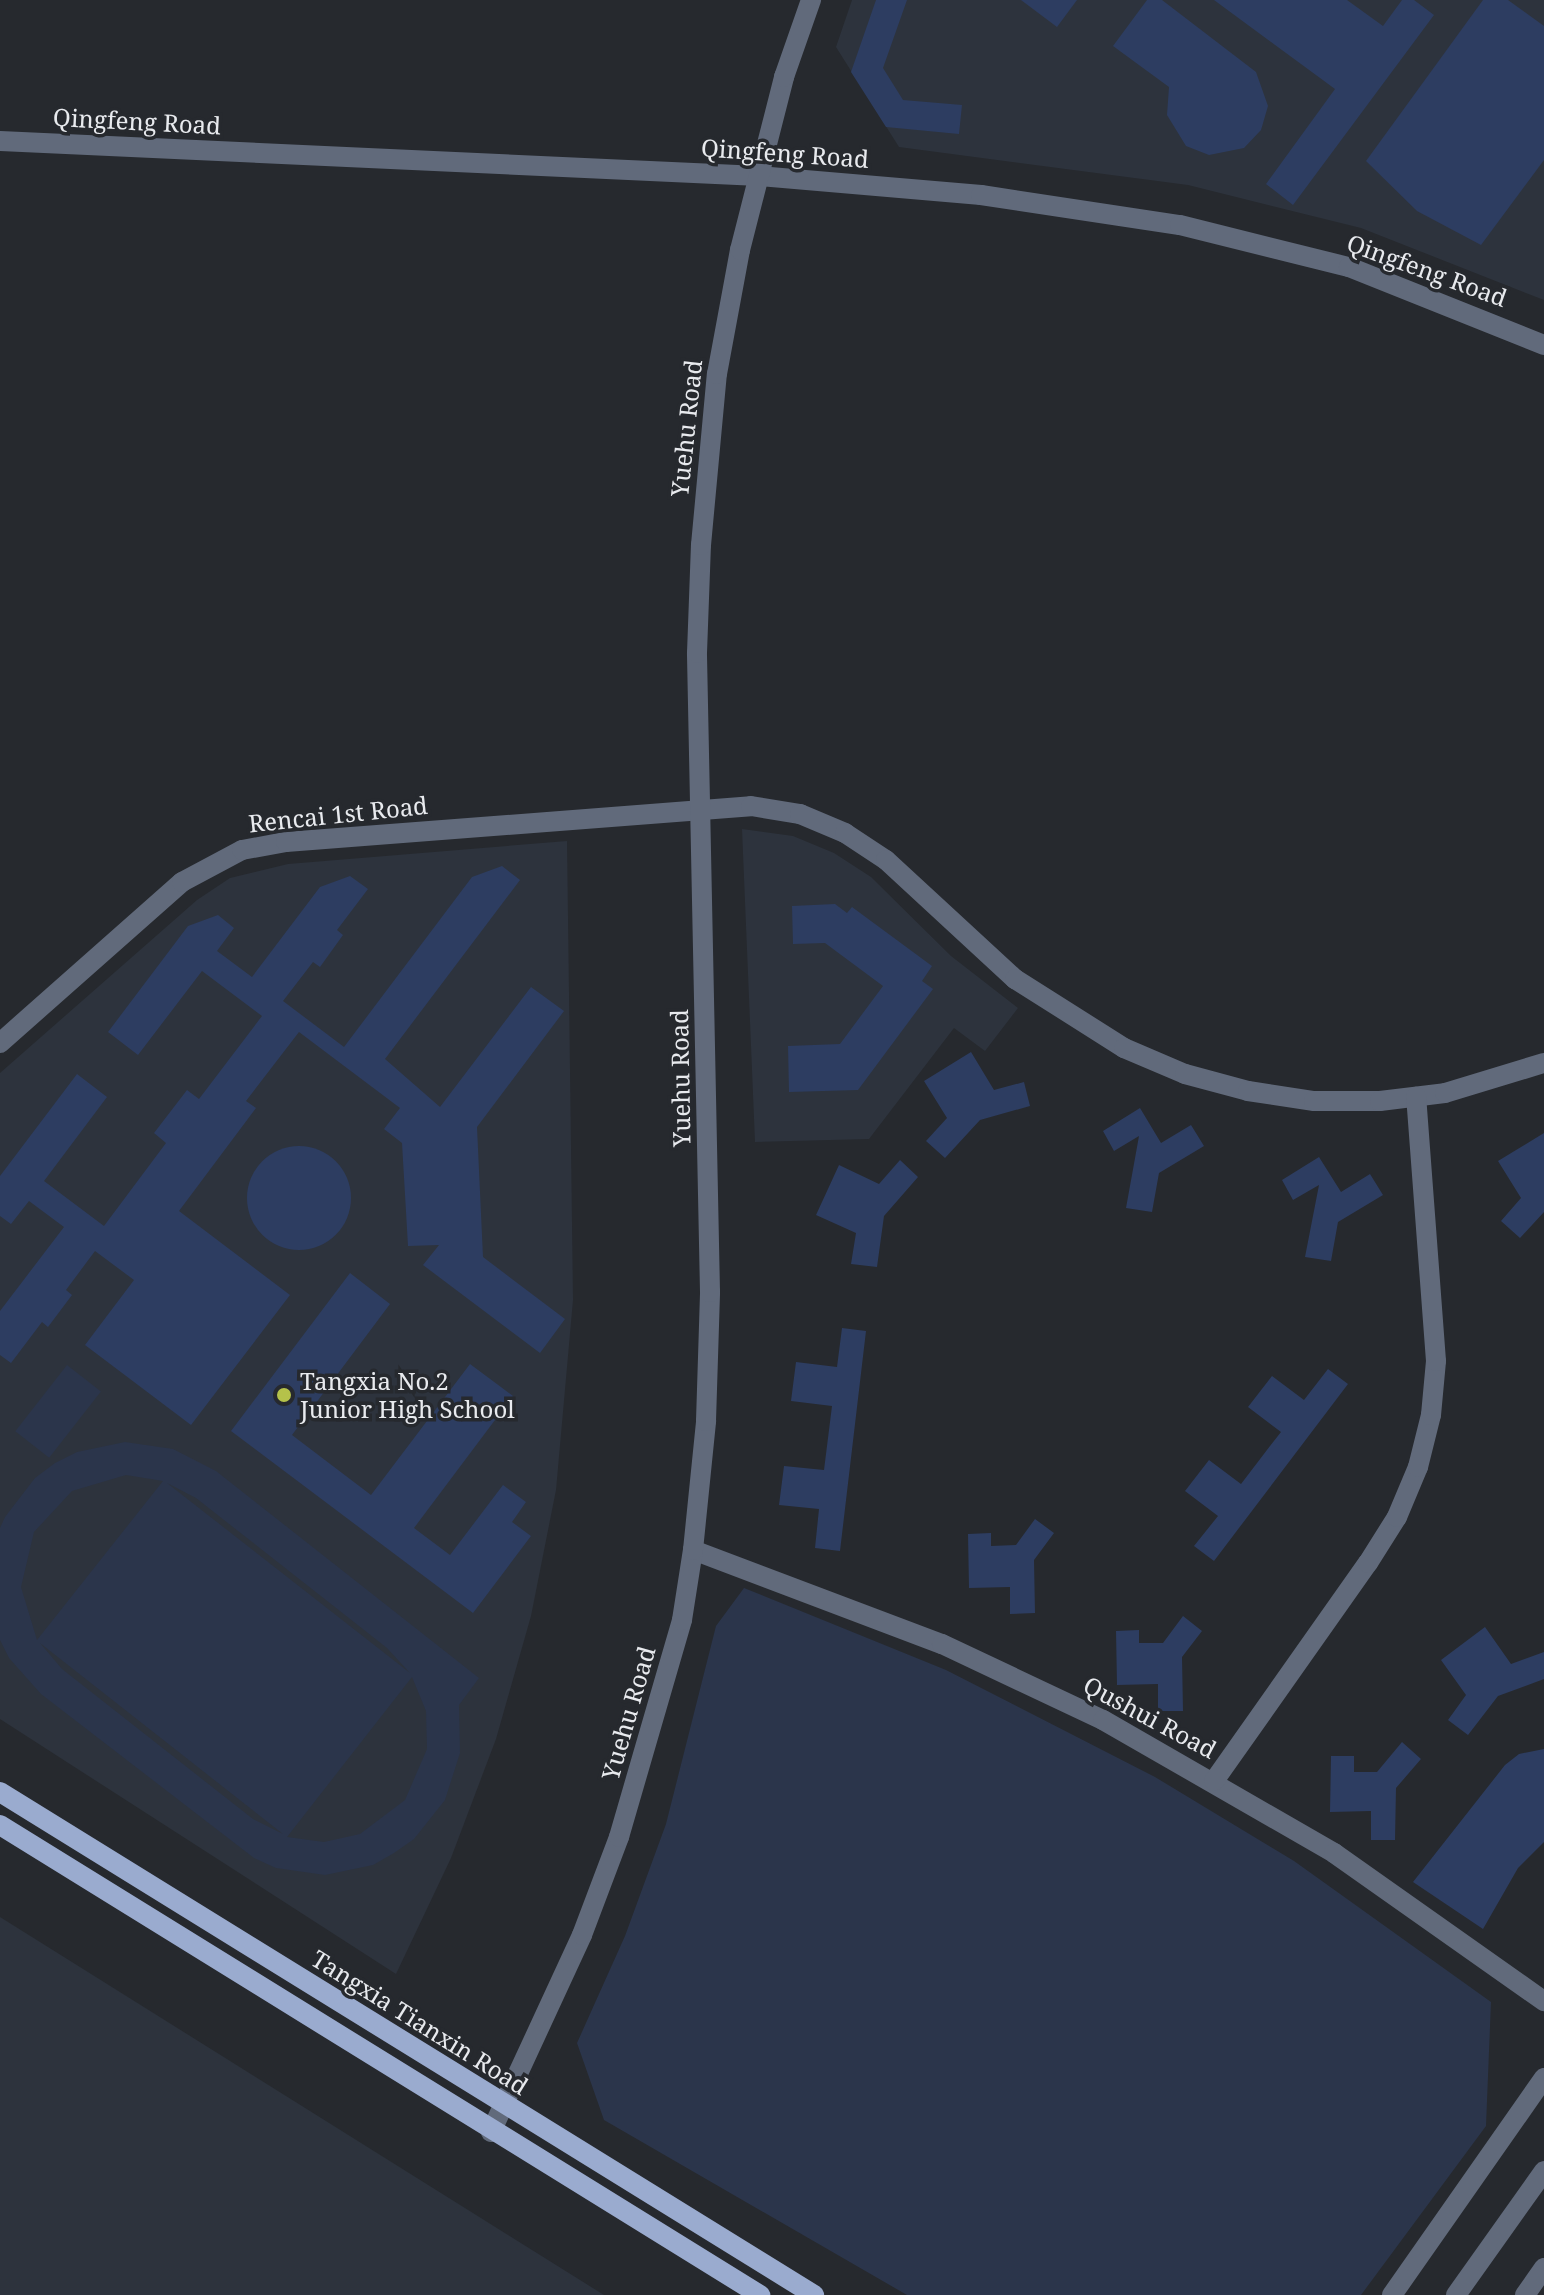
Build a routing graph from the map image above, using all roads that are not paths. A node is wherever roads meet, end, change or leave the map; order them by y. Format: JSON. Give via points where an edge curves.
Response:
{"nodes":[{"id":1,"x":811,"y":0,"type":"edge"},
{"id":2,"x":0,"y":141,"type":"edge"},
{"id":3,"x":759,"y":176,"type":"junction"},
{"id":4,"x":1544,"y":345,"type":"edge"},
{"id":5,"x":702,"y":808,"type":"junction"},
{"id":6,"x":0,"y":1043,"type":"edge"},
{"id":7,"x":1544,"y":1063,"type":"edge"},
{"id":8,"x":1416,"y":1097,"type":"junction"},
{"id":9,"x":693,"y":1550,"type":"junction"},
{"id":10,"x":1214,"y":1781,"type":"junction"},
{"id":11,"x":0,"y":1792,"type":"edge"},
{"id":12,"x":0,"y":1825,"type":"edge"},
{"id":13,"x":1544,"y":2001,"type":"edge"},
{"id":14,"x":1544,"y":2078,"type":"edge"},
{"id":15,"x":506,"y":2106,"type":"junction"},
{"id":16,"x":491,"y":2132,"type":"junction"},
{"id":17,"x":1544,"y":2171,"type":"edge"},
{"id":18,"x":1544,"y":2268,"type":"edge"},
{"id":19,"x":760,"y":2295,"type":"edge"},
{"id":20,"x":814,"y":2295,"type":"edge"},
{"id":21,"x":1392,"y":2295,"type":"edge"},
{"id":22,"x":1456,"y":2295,"type":"edge"},
{"id":23,"x":1525,"y":2295,"type":"edge"}],
"edges":[{"from":1,"to":3,"type":"street","name":"Yuehu Road"},
{"from":2,"to":3,"type":"street","name":"Qingfeng Road"},
{"from":3,"to":4,"type":"street","name":"Qingfeng Road","via":[[981,195],[1180,225],[1349,267]]},
{"from":3,"to":5,"type":"street","name":"Yuehu Road","via":[[717,374],[706,472],[697,653]]},
{"from":5,"to":6,"type":"street","name":"Rencai 1st Road","via":[[242,850],[182,882]]},
{"from":5,"to":8,"type":"street","name":"Rencai 1st Road","via":[[751,806],[800,814],[845,833],[886,860],[1015,979],[1124,1048],[1185,1074],[1314,1101]]},
{"from":5,"to":9,"type":"street","name":"Yuehu Road","via":[[710,1292],[706,1421]]},
{"from":7,"to":8,"type":"street","name":"Rencai 1st Road","via":[[1497,1080]]},
{"from":8,"to":10,"type":"street","via":[[1436,1361],[1418,1467],[1397,1517],[1368,1563]]},
{"from":9,"to":10,"type":"street","name":"Qushui Road","via":[[942,1644],[1103,1720]]},
{"from":9,"to":15,"type":"street","name":"Yuehu Road","via":[[682,1620],[619,1837]]},
{"from":10,"to":13,"type":"street","name":"Qushui Road","via":[[1408,1902]]},
{"from":11,"to":15,"type":"main road","name":"Tangxia Tianxin Road"},
{"from":12,"to":16,"type":"main road"},
{"from":14,"to":21,"type":"street"},
{"from":15,"to":16,"type":"street","name":"Yuehu Road"},
{"from":15,"to":20,"type":"main road","name":"Tangxia Tianxin Road"},
{"from":16,"to":19,"type":"main road"},
{"from":17,"to":22,"type":"street"},
{"from":18,"to":23,"type":"street"}]}
